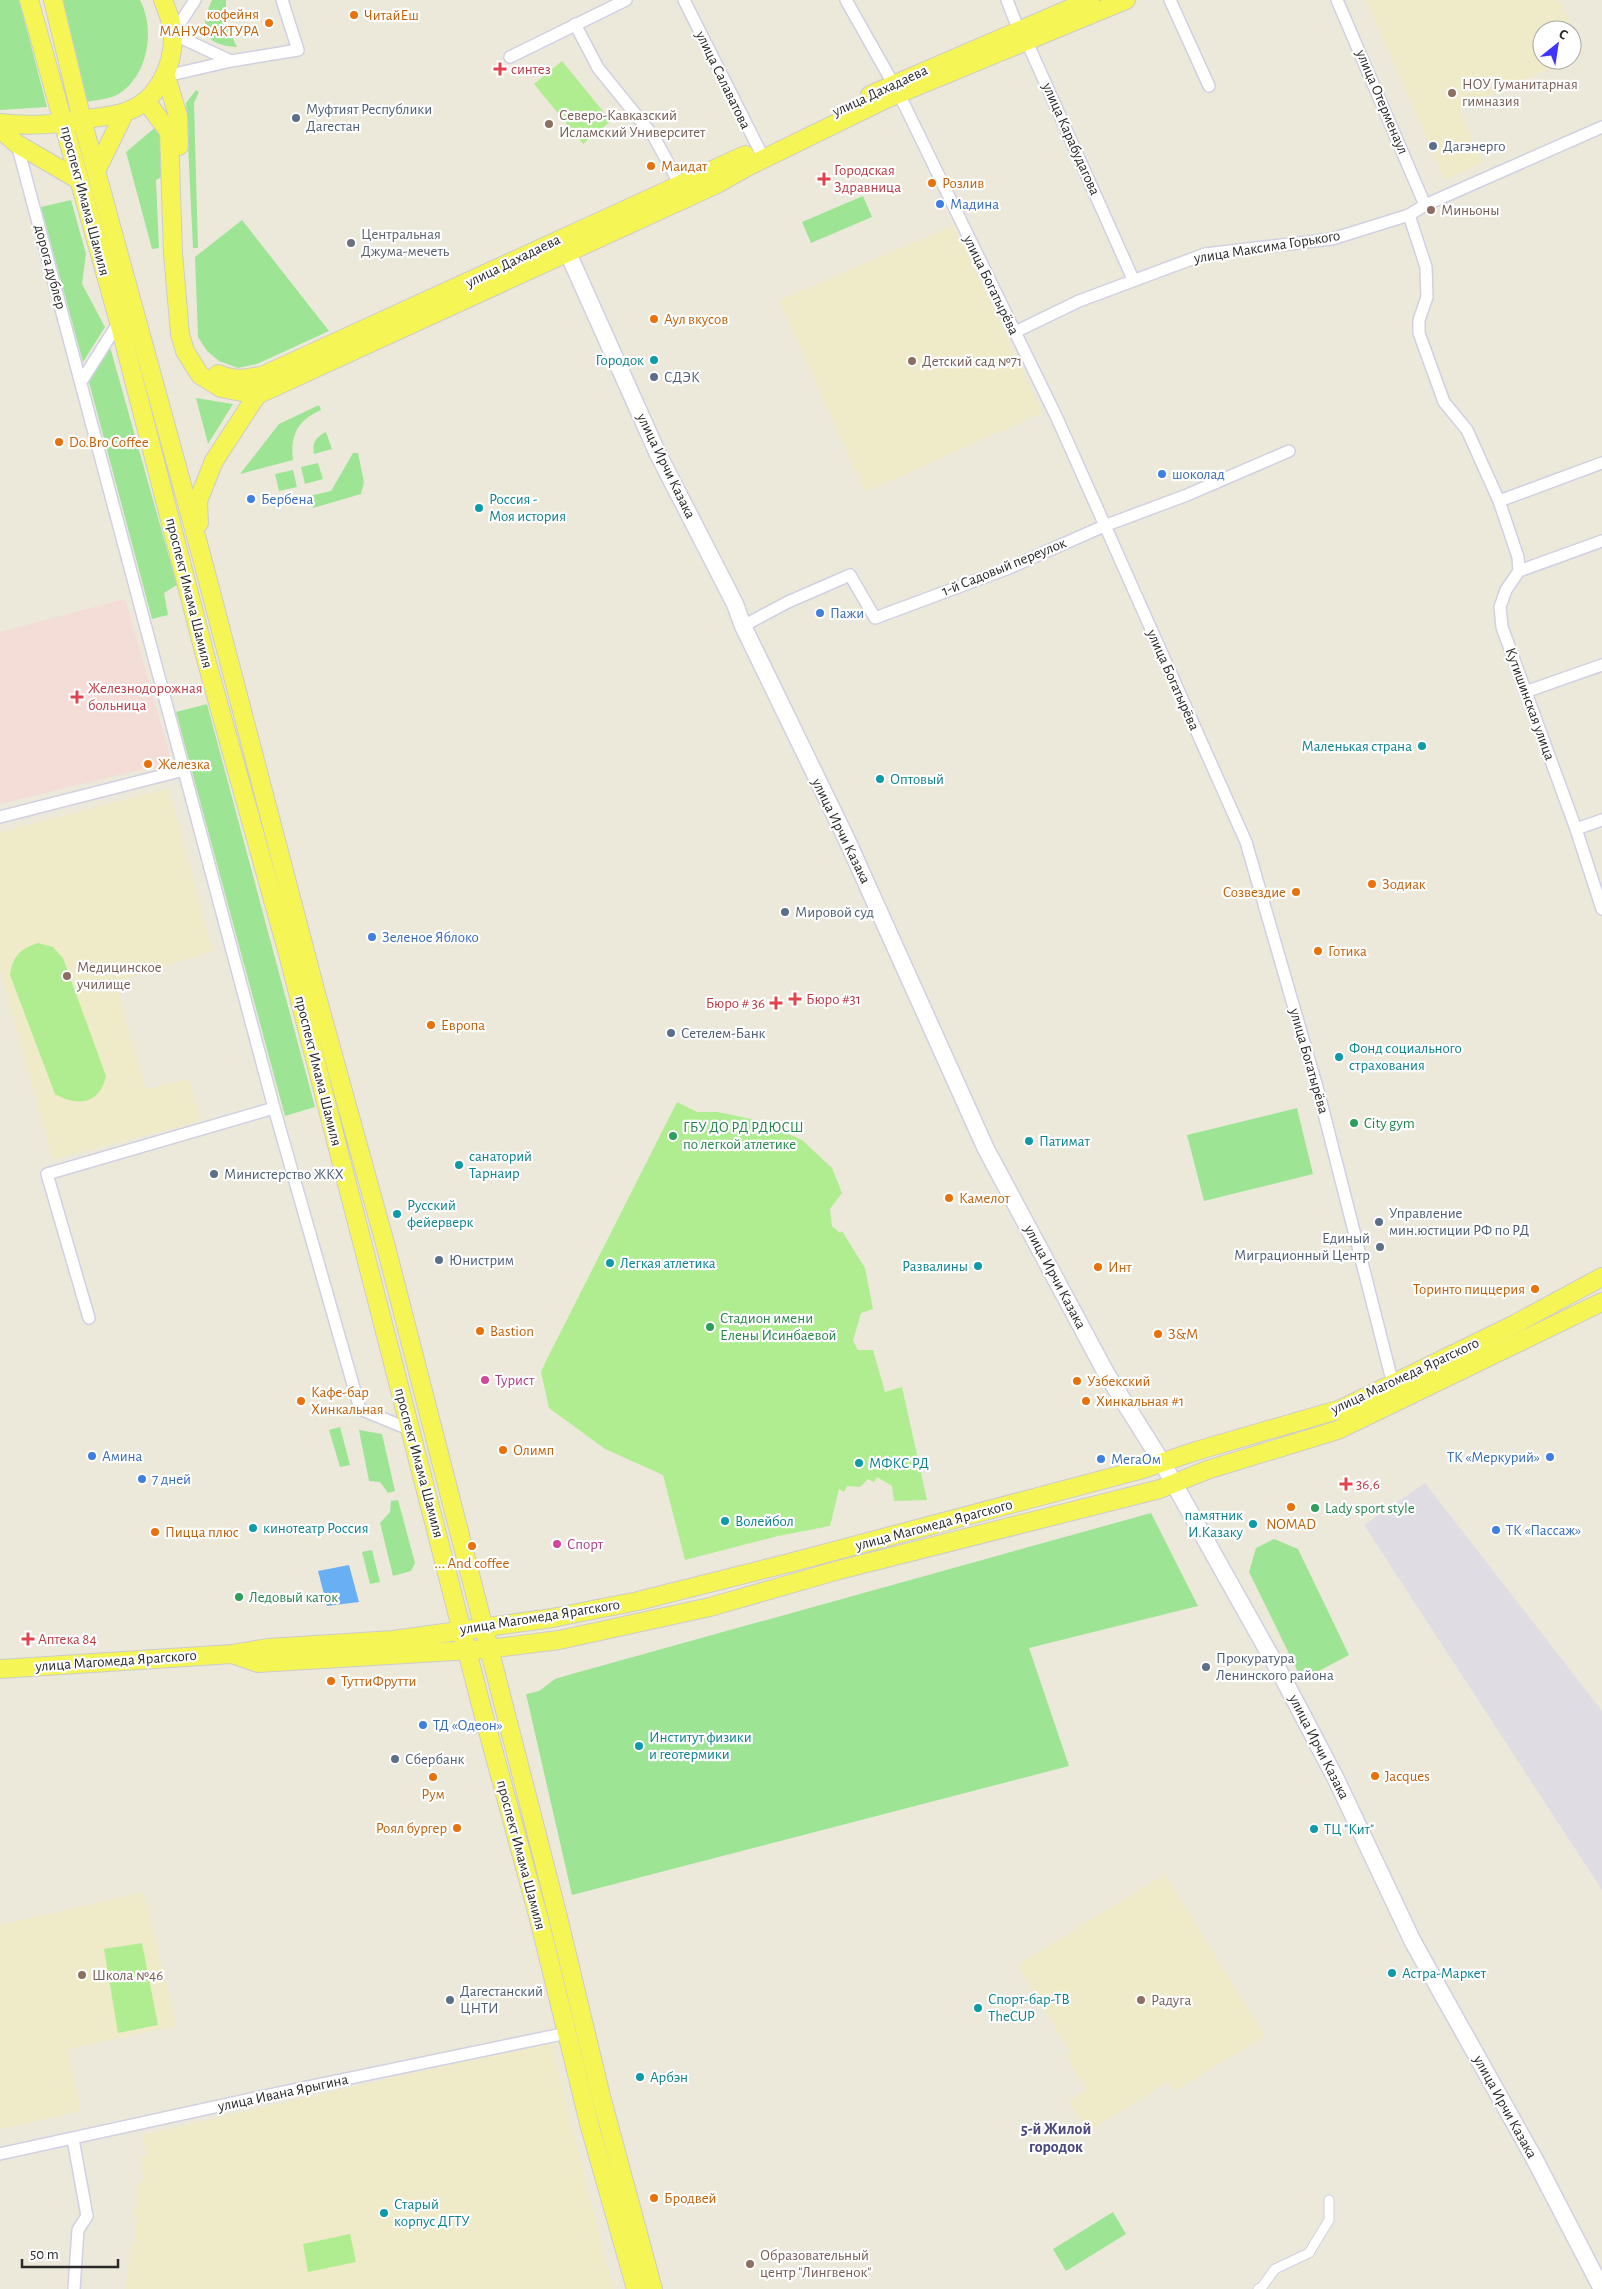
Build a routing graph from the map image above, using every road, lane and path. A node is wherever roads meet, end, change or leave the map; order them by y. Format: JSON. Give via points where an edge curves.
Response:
{"nodes":[{"id":1,"x":30,"y":0,"type":"edge"},
{"id":2,"x":53,"y":0,"type":"edge"},
{"id":3,"x":163,"y":0,"type":"edge"},
{"id":4,"x":195,"y":0,"type":"edge"},
{"id":5,"x":282,"y":0,"type":"edge"},
{"id":6,"x":626,"y":0,"type":"edge"},
{"id":7,"x":684,"y":0,"type":"edge"},
{"id":8,"x":846,"y":0,"type":"edge"},
{"id":9,"x":1008,"y":0,"type":"edge"},
{"id":10,"x":1090,"y":0,"type":"edge"},
{"id":11,"x":1126,"y":0,"type":"edge"},
{"id":12,"x":1170,"y":0,"type":"edge"},
{"id":13,"x":1338,"y":0,"type":"edge"},
{"id":14,"x":575,"y":24,"type":"junction"},
{"id":15,"x":173,"y":34,"type":"junction"},
{"id":16,"x":1023,"y":36,"type":"junction"},
{"id":17,"x":510,"y":57,"type":"dead end"},
{"id":18,"x":231,"y":62,"type":"junction"},
{"id":19,"x":166,"y":76,"type":"junction"},
{"id":20,"x":1209,"y":86,"type":"dead end"},
{"id":21,"x":895,"y":89,"type":"junction"},
{"id":22,"x":146,"y":101,"type":"junction"},
{"id":23,"x":125,"y":112,"type":"junction"},
{"id":24,"x":82,"y":120,"type":"junction"},
{"id":25,"x":0,"y":123,"type":"edge"},
{"id":26,"x":64,"y":124,"type":"junction"},
{"id":27,"x":1602,"y":127,"type":"edge"},
{"id":28,"x":0,"y":129,"type":"edge"},
{"id":29,"x":17,"y":144,"type":"junction"},
{"id":30,"x":761,"y":154,"type":"junction"},
{"id":31,"x":97,"y":169,"type":"junction"},
{"id":32,"x":79,"y":180,"type":"junction"},
{"id":33,"x":684,"y":192,"type":"junction"},
{"id":34,"x":1425,"y":204,"type":"junction"},
{"id":35,"x":1409,"y":215,"type":"junction"},
{"id":36,"x":564,"y":244,"type":"junction"},
{"id":37,"x":1134,"y":279,"type":"junction"},
{"id":38,"x":119,"y":322,"type":"junction"},
{"id":39,"x":1015,"y":332,"type":"junction"},
{"id":40,"x":82,"y":386,"type":"junction"},
{"id":41,"x":257,"y":395,"type":"junction"},
{"id":42,"x":1289,"y":450,"type":"dead end"},
{"id":43,"x":1602,"y":463,"type":"edge"},
{"id":44,"x":1499,"y":501,"type":"junction"},
{"id":45,"x":1104,"y":526,"type":"junction"},
{"id":46,"x":1602,"y":541,"type":"edge"},
{"id":47,"x":202,"y":558,"type":"junction"},
{"id":48,"x":1519,"y":571,"type":"junction"},
{"id":49,"x":743,"y":626,"type":"junction"},
{"id":50,"x":1602,"y":665,"type":"edge"},
{"id":51,"x":1526,"y":692,"type":"junction"},
{"id":52,"x":184,"y":770,"type":"junction"},
{"id":53,"x":0,"y":817,"type":"edge"},
{"id":54,"x":1602,"y":820,"type":"edge"},
{"id":55,"x":1576,"y":829,"type":"junction"},
{"id":56,"x":1602,"y":909,"type":"edge"},
{"id":57,"x":274,"y":1108,"type":"junction"},
{"id":58,"x":1602,"y":1277,"type":"edge"},
{"id":59,"x":1602,"y":1302,"type":"edge"},
{"id":60,"x":89,"y":1318,"type":"dead end"},
{"id":61,"x":1396,"y":1392,"type":"junction"},
{"id":62,"x":411,"y":1430,"type":"junction"},
{"id":63,"x":1164,"y":1464,"type":"junction"},
{"id":64,"x":1174,"y":1484,"type":"junction"},
{"id":65,"x":483,"y":1627,"type":"junction"},
{"id":66,"x":463,"y":1630,"type":"junction"},
{"id":67,"x":488,"y":1649,"type":"junction"},
{"id":68,"x":467,"y":1651,"type":"junction"},
{"id":69,"x":232,"y":1654,"type":"junction"},
{"id":70,"x":0,"y":1669,"type":"edge"},
{"id":71,"x":567,"y":2033,"type":"junction"},
{"id":72,"x":73,"y":2139,"type":"junction"},
{"id":73,"x":0,"y":2154,"type":"edge"},
{"id":74,"x":1329,"y":2200,"type":"dead end"},
{"id":75,"x":74,"y":2289,"type":"edge"},
{"id":76,"x":636,"y":2289,"type":"edge"},
{"id":77,"x":653,"y":2289,"type":"edge"},
{"id":78,"x":1258,"y":2289,"type":"edge"},
{"id":79,"x":1602,"y":2289,"type":"edge"}],
"edges":[{"from":1,"to":26,"type":"main road","name":"проспект Имама Шамиля"},
{"from":2,"to":24,"type":"main road","name":"проспект Имама Шамиля"},
{"from":3,"to":15,"type":"main road"},
{"from":4,"to":15,"type":"street"},
{"from":5,"to":18,"type":"street","via":[[298,50]]},
{"from":6,"to":14,"type":"street"},
{"from":7,"to":30,"type":"street","name":"улица Салаватова"},
{"from":8,"to":21,"type":"street","name":"улица Богатырёва"},
{"from":9,"to":16,"type":"street","name":"улица Карабудагова"},
{"from":10,"to":16,"type":"main road","name":"улица Дахадаева"},
{"from":11,"to":16,"type":"main road","name":"улица Дахадаева"},
{"from":12,"to":20,"type":"street"},
{"from":13,"to":34,"type":"street","name":"улица Отерменаул"},
{"from":14,"to":17,"type":"street"},
{"from":14,"to":33,"type":"street","via":[[598,68],[654,138]]},
{"from":15,"to":18,"type":"street"},
{"from":15,"to":19,"type":"main road"},
{"from":16,"to":21,"type":"main road","name":"улица Дахадаева"},
{"from":16,"to":37,"type":"street","name":"улица Карабудагова"},
{"from":18,"to":19,"type":"street"},
{"from":19,"to":22,"type":"main road"},
{"from":19,"to":36,"type":"main road","name":"улица Дахадаева","via":[[178,116],[188,333],[194,352],[208,369],[228,378],[246,380],[264,375],[543,249]]},
{"from":21,"to":30,"type":"main road","name":"улица Дахадаева"},
{"from":21,"to":39,"type":"street","name":"улица Богатырёва"},
{"from":22,"to":23,"type":"main road"},
{"from":22,"to":41,"type":"main road","via":[[169,132],[173,253],[180,334],[185,351],[200,375],[221,388]]},
{"from":23,"to":24,"type":"main road"},
{"from":23,"to":31,"type":"main road"},
{"from":24,"to":26,"type":"main road"},
{"from":24,"to":31,"type":"main road","name":"проспект Имама Шамиля"},
{"from":25,"to":26,"type":"main road","via":[[28,127]]},
{"from":26,"to":32,"type":"main road","name":"проспект Имама Шамиля"},
{"from":27,"to":34,"type":"street","name":"улица Максима Горького"},
{"from":28,"to":29,"type":"main road"},
{"from":29,"to":32,"type":"main road"},
{"from":29,"to":40,"type":"street","name":"дорога дублер"},
{"from":30,"to":33,"type":"main road","name":"улица Дахадаева"},
{"from":31,"to":47,"type":"main road","name":"проспект Имама Шамиля"},
{"from":32,"to":38,"type":"main road","name":"проспект Имама Шамиля"},
{"from":33,"to":36,"type":"main road","name":"улица Дахадаева"},
{"from":34,"to":35,"type":"street","name":"улица Максима Горького"},
{"from":35,"to":37,"type":"street","name":"улица Максима Горького","via":[[1332,239],[1205,254]]},
{"from":35,"to":44,"type":"street","via":[[1426,267],[1427,297],[1419,320],[1419,333],[1444,402],[1466,430]]},
{"from":36,"to":41,"type":"main road","name":"улица Дахадаева","via":[[549,261]]},
{"from":36,"to":49,"type":"main road","name":"улица Ирчи Казака","via":[[658,454],[735,604]]},
{"from":37,"to":39,"type":"street","name":"улица Максима Горького"},
{"from":38,"to":40,"type":"street"},
{"from":38,"to":62,"type":"main road","name":"проспект Имама Шамиля"},
{"from":39,"to":45,"type":"street","name":"улица Богатырёва"},
{"from":40,"to":52,"type":"street","name":"дорога дублер"},
{"from":41,"to":47,"type":"main road","via":[[214,461],[198,501]]},
{"from":42,"to":45,"type":"street","name":"1-й Садовый переулок","via":[[1187,495]]},
{"from":43,"to":44,"type":"street"},
{"from":44,"to":48,"type":"street","via":[[1518,557]]},
{"from":45,"to":49,"type":"street","name":"1-й Садовый переулок","via":[[1009,568],[875,618],[850,575]]},
{"from":45,"to":61,"type":"street","name":"улица Богатырёва","via":[[1246,842],[1319,1094]]},
{"from":46,"to":48,"type":"street"},
{"from":47,"to":65,"type":"main road","name":"проспект Имама Шамиля","via":[[386,1246]]},
{"from":48,"to":51,"type":"street","name":"Кутишинская улица","via":[[1506,590],[1500,607],[1502,627]]},
{"from":49,"to":63,"type":"main road","name":"улица Ирчи Казака","via":[[846,838],[986,1149],[1106,1373]]},
{"from":50,"to":51,"type":"street"},
{"from":51,"to":55,"type":"street","name":"Кутишинская улица"},
{"from":52,"to":53,"type":"street"},
{"from":52,"to":57,"type":"street","name":"дорога дублер"},
{"from":54,"to":55,"type":"street"},
{"from":55,"to":56,"type":"street","name":"Кутишинская улица"},
{"from":57,"to":60,"type":"street","via":[[47,1174]]},
{"from":57,"to":62,"type":"street","name":"дорога дублер","via":[[360,1410]]},
{"from":58,"to":61,"type":"main road","name":"улица Магомеда Ярагского"},
{"from":59,"to":61,"type":"main road","name":"улица Магомеда Ярагского"},
{"from":61,"to":63,"type":"main road","name":"улица Магомеда Ярагского","via":[[1196,1451]]},
{"from":61,"to":64,"type":"main road","name":"улица Магомеда Ярагского","via":[[1338,1430],[1207,1470]]},
{"from":62,"to":66,"type":"main road","name":"проспект Имама Шамиля"},
{"from":63,"to":64,"type":"main road","name":"улица Ирчи Казака"},
{"from":63,"to":65,"type":"main road","name":"улица Магомеда Ярагского","via":[[638,1601],[552,1618]]},
{"from":64,"to":67,"type":"main road","name":"улица Магомеда Ярагского","via":[[710,1607],[559,1640]]},
{"from":64,"to":79,"type":"main road","name":"улица Ирчи Казака","via":[[1338,1781],[1413,1942],[1526,2143]]},
{"from":65,"to":66,"type":"main road","name":"улица Магомеда Ярагского"},
{"from":65,"to":67,"type":"main road","name":"проспект Имама Шамиля"},
{"from":66,"to":68,"type":"main road","name":"проспект Имама Шамиля"},
{"from":66,"to":69,"type":"main road","name":"улица Магомеда Ярагского","via":[[393,1640],[268,1648]]},
{"from":67,"to":68,"type":"main road","name":"улица Магомеда Ярагского"},
{"from":67,"to":77,"type":"main road","name":"проспект Имама Шамиля"},
{"from":68,"to":69,"type":"main road","name":"улица Магомеда Ярагского","via":[[258,1663]]},
{"from":68,"to":71,"type":"main road","name":"проспект Имама Шамиля"},
{"from":69,"to":70,"type":"main road","name":"улица Магомеда Ярагского"},
{"from":71,"to":72,"type":"street","name":"улица Ивана Ярыгина"},
{"from":71,"to":76,"type":"main road","name":"проспект Имама Шамиля"},
{"from":72,"to":73,"type":"street","name":"улица Ивана Ярыгина"},
{"from":72,"to":75,"type":"street","via":[[87,2216],[78,2230]]},
{"from":74,"to":78,"type":"street","via":[[1329,2220],[1309,2253],[1275,2269]]}]}
